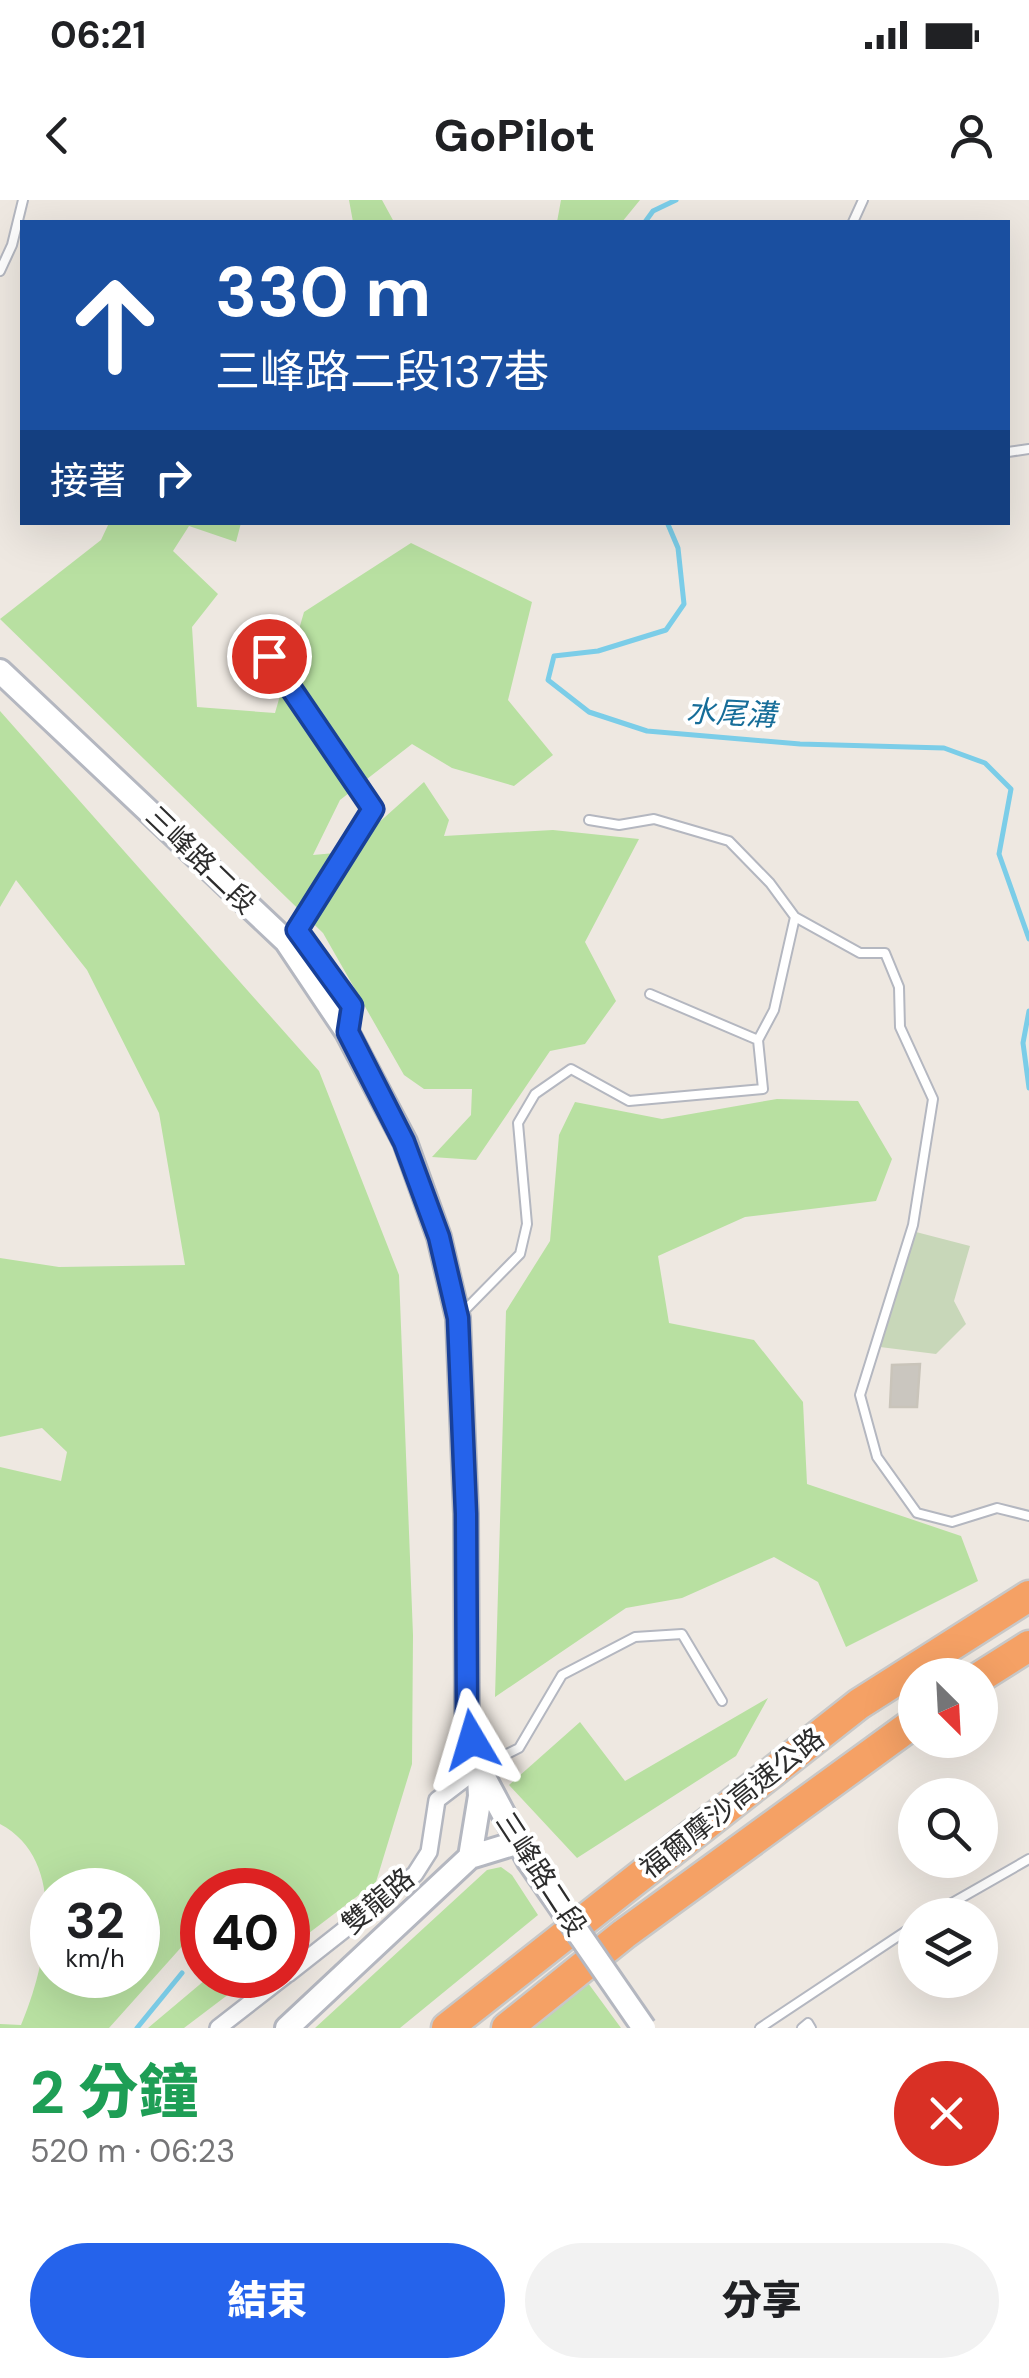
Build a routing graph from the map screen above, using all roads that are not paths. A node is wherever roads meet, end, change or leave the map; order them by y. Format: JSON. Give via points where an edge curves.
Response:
{"nodes":[{"id":1,"x":23,"y":200,"type":"edge"},
{"id":2,"x":0,"y":271,"type":"edge"},
{"id":3,"x":269,"y":656,"type":"dead end"},
{"id":4,"x":0,"y":671,"type":"edge"},
{"id":5,"x":589,"y":820,"type":"dead end"},
{"id":6,"x":795,"y":917,"type":"junction"},
{"id":7,"x":650,"y":994,"type":"dead end"},
{"id":8,"x":348,"y":1032,"type":"junction"},
{"id":9,"x":758,"y":1040,"type":"junction"},
{"id":10,"x":458,"y":1318,"type":"junction"},
{"id":11,"x":1029,"y":1516,"type":"edge"},
{"id":12,"x":1029,"y":1596,"type":"edge"},
{"id":13,"x":722,"y":1701,"type":"dead end"},
{"id":14,"x":898,"y":1734,"type":"edge"},
{"id":15,"x":478,"y":1768,"type":"junction"},
{"id":16,"x":522,"y":1852,"type":"junction"},
{"id":17,"x":470,"y":1857,"type":"junction"},
{"id":18,"x":1029,"y":1859,"type":"edge"},
{"id":19,"x":961,"y":1898,"type":"edge"},
{"id":20,"x":898,"y":1936,"type":"edge"},
{"id":21,"x":310,"y":1956,"type":"edge"},
{"id":22,"x":256,"y":1998,"type":"edge"},
{"id":23,"x":218,"y":2028,"type":"edge"},
{"id":24,"x":287,"y":2028,"type":"edge"},
{"id":25,"x":447,"y":2028,"type":"edge"},
{"id":26,"x":508,"y":2028,"type":"edge"},
{"id":27,"x":644,"y":2028,"type":"edge"},
{"id":28,"x":760,"y":2028,"type":"edge"},
{"id":29,"x":802,"y":2028,"type":"edge"},
{"id":30,"x":811,"y":2028,"type":"edge"}],
"edges":[{"from":1,"to":2,"type":"lane"},
{"from":3,"to":8,"type":"lane","via":[[373,809],[297,930],[352,1006]]},
{"from":4,"to":8,"type":"street","name":"三峰路二段","via":[[286,941]]},
{"from":5,"to":6,"type":"lane","via":[[654,820],[729,841]]},
{"from":6,"to":9,"type":"lane","via":[[774,1010]]},
{"from":6,"to":11,"type":"lane","via":[[860,953],[884,953],[899,988],[900,1028],[933,1099],[913,1225],[860,1395],[878,1457],[917,1512],[952,1522],[996,1508]]},
{"from":7,"to":9,"type":"lane"},
{"from":8,"to":10,"type":"street","name":"三峰路二段","via":[[404,1142],[439,1237]]},
{"from":9,"to":10,"type":"lane","via":[[763,1089],[629,1101],[571,1069],[535,1094],[518,1122],[527,1224],[520,1254]]},
{"from":10,"to":15,"type":"street","name":"三峰路二段","via":[[467,1712]]},
{"from":12,"to":25,"type":"highway","name":"福爾摩沙高速公路","via":[[859,1704]]},
{"from":13,"to":15,"type":"lane","via":[[682,1634],[635,1637],[562,1676],[518,1748]]},
{"from":14,"to":26,"type":"highway","name":"福爾摩沙高速公路","via":[[654,1911]]},
{"from":15,"to":16,"type":"street","name":"三峰路二段"},
{"from":15,"to":17,"type":"street"},
{"from":15,"to":21,"type":"street","name":"雙龍路","via":[[437,1800],[430,1852],[415,1874]]},
{"from":16,"to":17,"type":"street"},
{"from":16,"to":27,"type":"street","name":"三峰路二段","bridge":true},
{"from":17,"to":24,"type":"street"},
{"from":18,"to":19,"type":"lane"},
{"from":20,"to":28,"type":"lane"},
{"from":22,"to":23,"type":"street","name":"雙龍路"},
{"from":29,"to":30,"type":"lane"}]}
